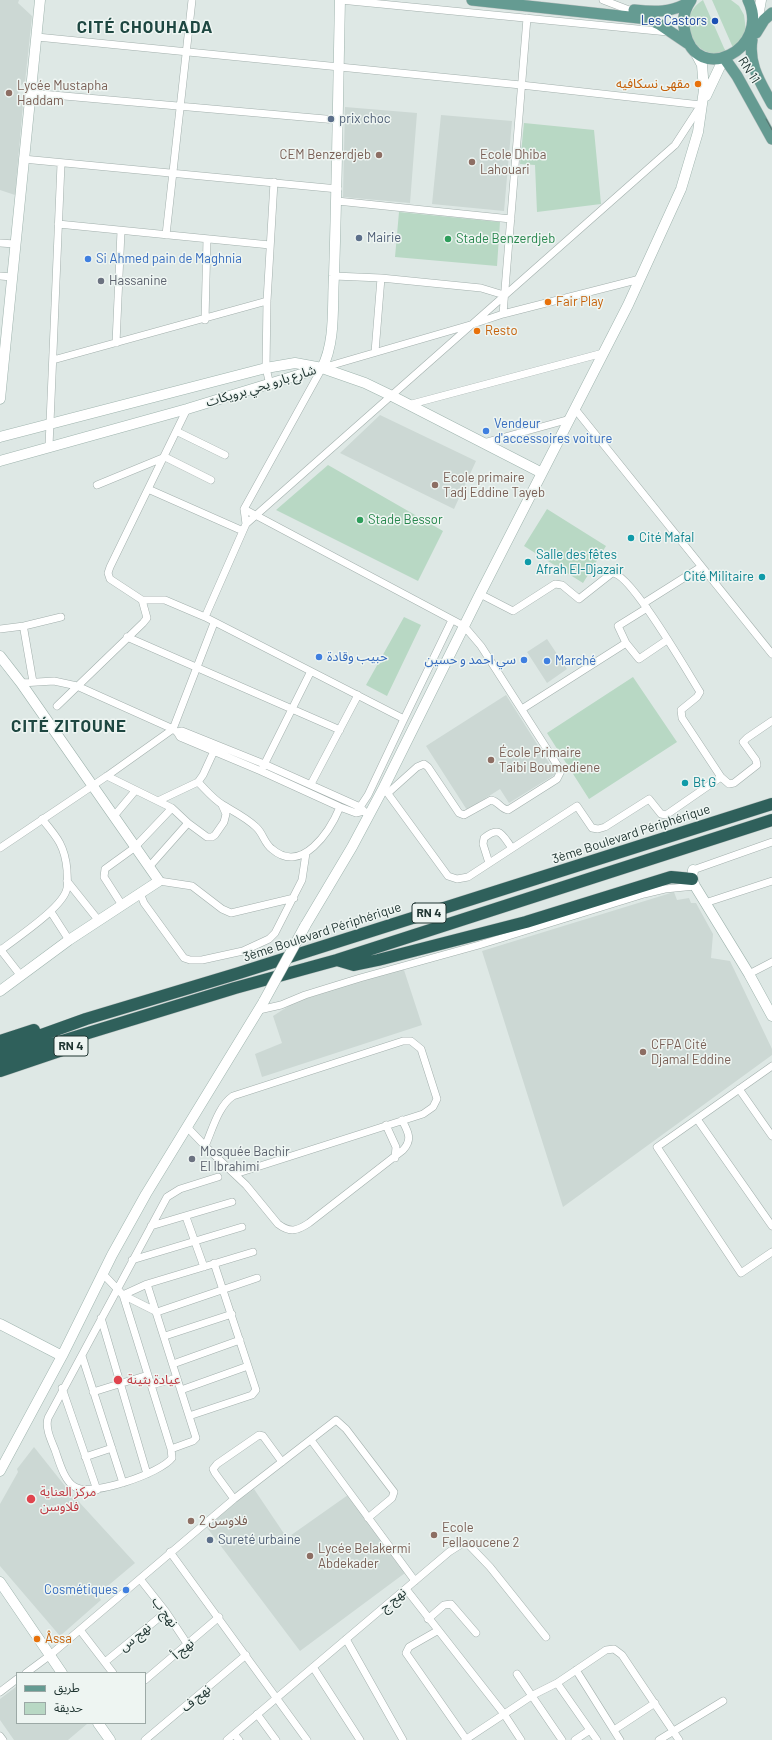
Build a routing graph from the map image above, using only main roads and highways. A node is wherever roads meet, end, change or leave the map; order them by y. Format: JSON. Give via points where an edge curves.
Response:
{"nodes":[{"id":1,"x":40,"y":0,"type":"edge"},
{"id":2,"x":340,"y":0,"type":"edge"},
{"id":3,"x":472,"y":0,"type":"edge"},
{"id":4,"x":536,"y":0,"type":"edge"},
{"id":5,"x":748,"y":0,"type":"edge"},
{"id":6,"x":761,"y":0,"type":"edge"},
{"id":7,"x":690,"y":1,"type":"edge"},
{"id":8,"x":772,"y":13,"type":"edge"},
{"id":9,"x":754,"y":34,"type":"junction"},
{"id":10,"x":692,"y":47,"type":"junction"},
{"id":11,"x":724,"y":59,"type":"junction"},
{"id":12,"x":772,"y":104,"type":"edge"},
{"id":13,"x":701,"y":105,"type":"junction"},
{"id":14,"x":772,"y":139,"type":"edge"},
{"id":15,"x":322,"y":368,"type":"junction"},
{"id":16,"x":0,"y":399,"type":"edge"},
{"id":17,"x":0,"y":437,"type":"edge"},
{"id":18,"x":0,"y":461,"type":"edge"},
{"id":19,"x":542,"y":473,"type":"junction"},
{"id":20,"x":0,"y":656,"type":"edge"},
{"id":21,"x":772,"y":804,"type":"edge"},
{"id":22,"x":772,"y":820,"type":"edge"},
{"id":23,"x":693,"y":878,"type":"joint"},
{"id":24,"x":337,"y":960,"type":"junction"},
{"id":25,"x":0,"y":991,"type":"edge"},
{"id":26,"x":140,"y":1016,"type":"junction"},
{"id":27,"x":772,"y":1016,"type":"edge"},
{"id":28,"x":86,"y":1019,"type":"junction"},
{"id":29,"x":0,"y":1041,"type":"edge"},
{"id":30,"x":0,"y":1050,"type":"edge"},
{"id":31,"x":0,"y":1060,"type":"edge"},
{"id":32,"x":0,"y":1070,"type":"edge"},
{"id":33,"x":0,"y":1324,"type":"edge"},
{"id":34,"x":62,"y":1356,"type":"junction"},
{"id":35,"x":0,"y":1471,"type":"edge"},
{"id":36,"x":0,"y":1582,"type":"edge"},
{"id":37,"x":61,"y":1672,"type":"edge"},
{"id":38,"x":99,"y":1724,"type":"edge"},
{"id":39,"x":110,"y":1740,"type":"edge"}],
"edges":[{"from":1,"to":16,"type":"main road"},
{"from":2,"to":15,"type":"main road","via":[[338,188],[332,329],[327,357]]},
{"from":3,"to":10,"type":"main road","via":[[648,19]]},
{"from":4,"to":7,"type":"main road","via":[[656,12],[681,8]]},
{"from":5,"to":9,"type":"main road","name":"RN 11","via":[[756,16]]},
{"from":6,"to":9,"type":"main road"},
{"from":7,"to":10,"type":"main road","via":[[684,12],[683,24],[685,35]]},
{"from":8,"to":9,"type":"main road"},
{"from":9,"to":11,"type":"main road","via":[[738,55]]},
{"from":9,"to":12,"type":"main road","name":"RN 11","via":[[750,51],[751,62]]},
{"from":10,"to":11,"type":"main road","via":[[706,57]]},
{"from":10,"to":13,"type":"main road","via":[[702,65],[704,79]]},
{"from":11,"to":13,"type":"main road"},
{"from":11,"to":14,"type":"main road","name":"RN 11","via":[[743,86]]},
{"from":13,"to":19,"type":"main road","via":[[698,132],[681,189],[628,305]]},
{"from":15,"to":17,"type":"main road","name":"شارع بارو يحي برويكات","via":[[295,363],[266,368]]},
{"from":15,"to":18,"type":"main road","name":"شارع بارو يحي برويكات","via":[[188,409]]},
{"from":15,"to":19,"type":"main road","via":[[392,396]]},
{"from":19,"to":34,"type":"main road","bridge":true,"via":[[464,626],[386,790],[362,812],[264,1001],[146,1194]]},
{"from":20,"to":25,"type":"main road","via":[[159,881],[69,940]]},
{"from":21,"to":28,"type":"highway","name":"3ème Boulevard Périphérique","number":"RN 4"},
{"from":22,"to":24,"type":"highway","name":"3ème Boulevard Périphérique","number":"RN 4"},
{"from":23,"to":24,"type":"highway","via":[[671,877],[526,922],[429,948],[354,965]]},
{"from":23,"to":27,"type":"main road","via":[[705,903]]},
{"from":24,"to":26,"type":"highway","name":"3ème Boulevard Périphérique","number":"RN 4"},
{"from":26,"to":31,"type":"highway","name":"3ème Boulevard Périphérique","number":"RN 4"},
{"from":26,"to":32,"type":"highway","name":"3ème Boulevard Périphérique","number":"RN 4","via":[[76,1045]]},
{"from":28,"to":29,"type":"highway","name":"3ème Boulevard Périphérique","number":"RN 4","via":[[50,1025]]},
{"from":28,"to":30,"type":"highway","name":"3ème Boulevard Périphérique","number":"RN 4"},
{"from":33,"to":34,"type":"main road"},
{"from":34,"to":35,"type":"main road"},
{"from":36,"to":37,"type":"main road"},
{"from":38,"to":39,"type":"main road"}]}
